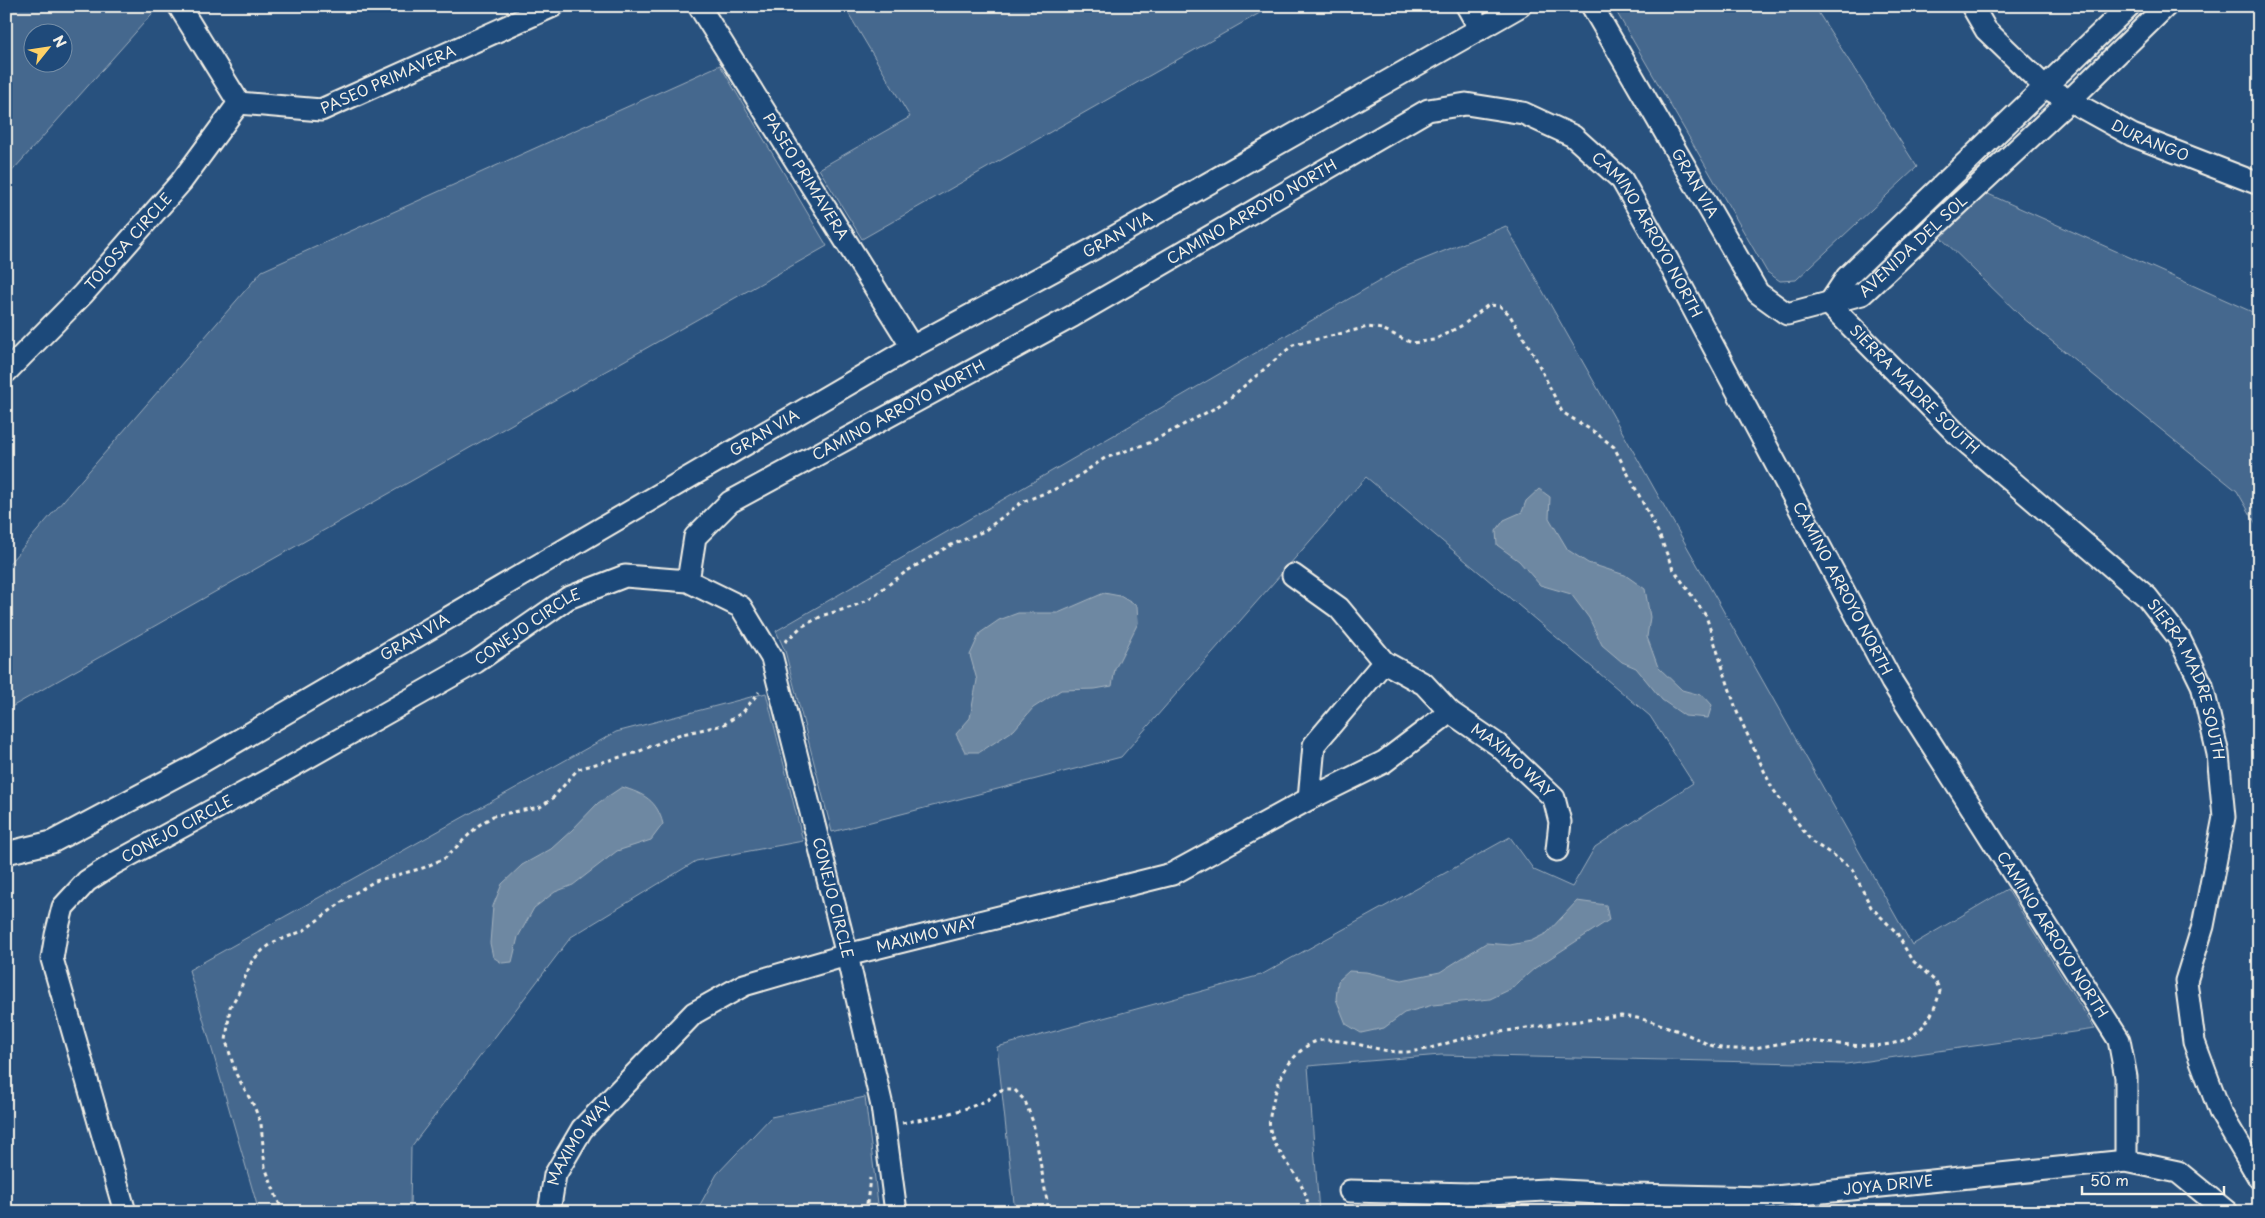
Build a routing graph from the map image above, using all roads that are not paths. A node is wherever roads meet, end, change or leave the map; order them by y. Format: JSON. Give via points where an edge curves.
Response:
{"nodes":[{"id":1,"x":179,"y":6,"type":"edge"},
{"id":2,"x":553,"y":6,"type":"edge"},
{"id":3,"x":700,"y":6,"type":"edge"},
{"id":4,"x":1467,"y":6,"type":"edge"},
{"id":5,"x":1520,"y":6,"type":"edge"},
{"id":6,"x":1592,"y":6,"type":"edge"},
{"id":7,"x":1972,"y":6,"type":"edge"},
{"id":8,"x":2129,"y":6,"type":"edge"},
{"id":9,"x":2166,"y":6,"type":"edge"},
{"id":10,"x":1480,"y":29,"type":"junction"},
{"id":11,"x":2045,"y":86,"type":"junction"},
{"id":12,"x":2069,"y":101,"type":"junction"},
{"id":13,"x":239,"y":103,"type":"junction"},
{"id":14,"x":2259,"y":184,"type":"edge"},
{"id":15,"x":1829,"y":304,"type":"junction"},
{"id":16,"x":912,"y":347,"type":"junction"},
{"id":17,"x":6,"y":372,"type":"edge"},
{"id":18,"x":1293,"y":575,"type":"dead end"},
{"id":19,"x":688,"y":581,"type":"junction"},
{"id":20,"x":1384,"y":662,"type":"junction"},
{"id":21,"x":1450,"y":712,"type":"junction"},
{"id":22,"x":1309,"y":799,"type":"junction"},
{"id":23,"x":1557,"y":850,"type":"dead end"},
{"id":24,"x":6,"y":853,"type":"edge"},
{"id":25,"x":847,"y":955,"type":"junction"},
{"id":26,"x":2126,"y":1161,"type":"junction"},
{"id":27,"x":2259,"y":1178,"type":"edge"},
{"id":28,"x":1350,"y":1191,"type":"dead end"},
{"id":29,"x":1471,"y":1203,"type":"edge"},
{"id":30,"x":1632,"y":1204,"type":"edge"},
{"id":31,"x":125,"y":1212,"type":"edge"},
{"id":32,"x":549,"y":1212,"type":"edge"},
{"id":33,"x":896,"y":1212,"type":"edge"},
{"id":34,"x":2227,"y":1212,"type":"edge"}],
"edges":[{"from":1,"to":13,"type":"street"},
{"from":2,"to":13,"type":"street","name":"PASEO PRIMAVERA","via":[[321,110]]},
{"from":3,"to":16,"type":"street","name":"PASEO PRIMAVERA"},
{"from":4,"to":10,"type":"street"},
{"from":5,"to":10,"type":"street","name":"GRAN VIA"},
{"from":6,"to":15,"type":"street","name":"GRAN VIA","via":[[1758,292],[1786,314]]},
{"from":7,"to":11,"type":"street","name":"DURANGO","via":[[1986,30]]},
{"from":8,"to":11,"type":"street","name":"AVENIDA DEL SOL"},
{"from":9,"to":12,"type":"street","name":"AVENIDA DEL SOL"},
{"from":10,"to":16,"type":"street","name":"GRAN VIA","via":[[1094,249]]},
{"from":11,"to":12,"type":"street","name":"DURANGO"},
{"from":11,"to":15,"type":"street","name":"AVENIDA DEL SOL","via":[[1847,277]]},
{"from":12,"to":14,"type":"street","name":"DURANGO","via":[[2132,135]]},
{"from":12,"to":15,"type":"street","name":"AVENIDA DEL SOL","via":[[1862,294]]},
{"from":13,"to":17,"type":"street","name":"TOLOSA CIRCLE","via":[[174,190],[83,294]]},
{"from":15,"to":27,"type":"street","name":"SIERRA MADRE SOUTH","via":[[1959,436],[2147,597],[2183,646],[2202,685],[2218,754],[2224,817],[2203,926],[2186,981],[2194,1042],[2220,1112]]},
{"from":16,"to":24,"type":"street","name":"GRAN VIA","via":[[193,767],[52,842]]},
{"from":18,"to":20,"type":"street","name":"MAXIMO WAY","via":[[1339,608]]},
{"from":19,"to":25,"type":"street","name":"CONEJO CIRCLE","via":[[741,607],[774,664]]},
{"from":19,"to":26,"type":"street","name":"CAMINO ARROYO NORTH","via":[[695,536],[730,502],[1073,316],[1428,110],[1466,104],[1523,113],[1572,136],[1622,180],[1673,269],[1892,682],[2119,1040],[2126,1078]]},
{"from":19,"to":31,"type":"street","name":"CONEJO CIRCLE","via":[[625,576],[568,598],[476,662],[115,863],[87,881],[63,907],[52,959]]},
{"from":20,"to":21,"type":"street","name":"MAXIMO WAY","via":[[1424,684]]},
{"from":20,"to":22,"type":"street","via":[[1314,745]]},
{"from":21,"to":22,"type":"street","name":"MAXIMO WAY","via":[[1384,762]]},
{"from":21,"to":23,"type":"street","name":"MAXIMO WAY","via":[[1498,745],[1554,798],[1560,822]]},
{"from":22,"to":25,"type":"street","name":"MAXIMO WAY","via":[[1172,874]]},
{"from":25,"to":32,"type":"street","name":"MAXIMO WAY","via":[[744,985],[694,1014],[582,1129],[555,1175]]},
{"from":25,"to":33,"type":"street","name":"CONEJO CIRCLE","via":[[884,1125]]},
{"from":26,"to":30,"type":"street","name":"JOYA DRIVE","via":[[1765,1198]]},
{"from":26,"to":34,"type":"street","via":[[2178,1172]]},
{"from":28,"to":29,"type":"street","name":"JOYA DRIVE"},
{"from":29,"to":30,"type":"street","name":"JOYA DRIVE","via":[[1545,1190]]}]}
